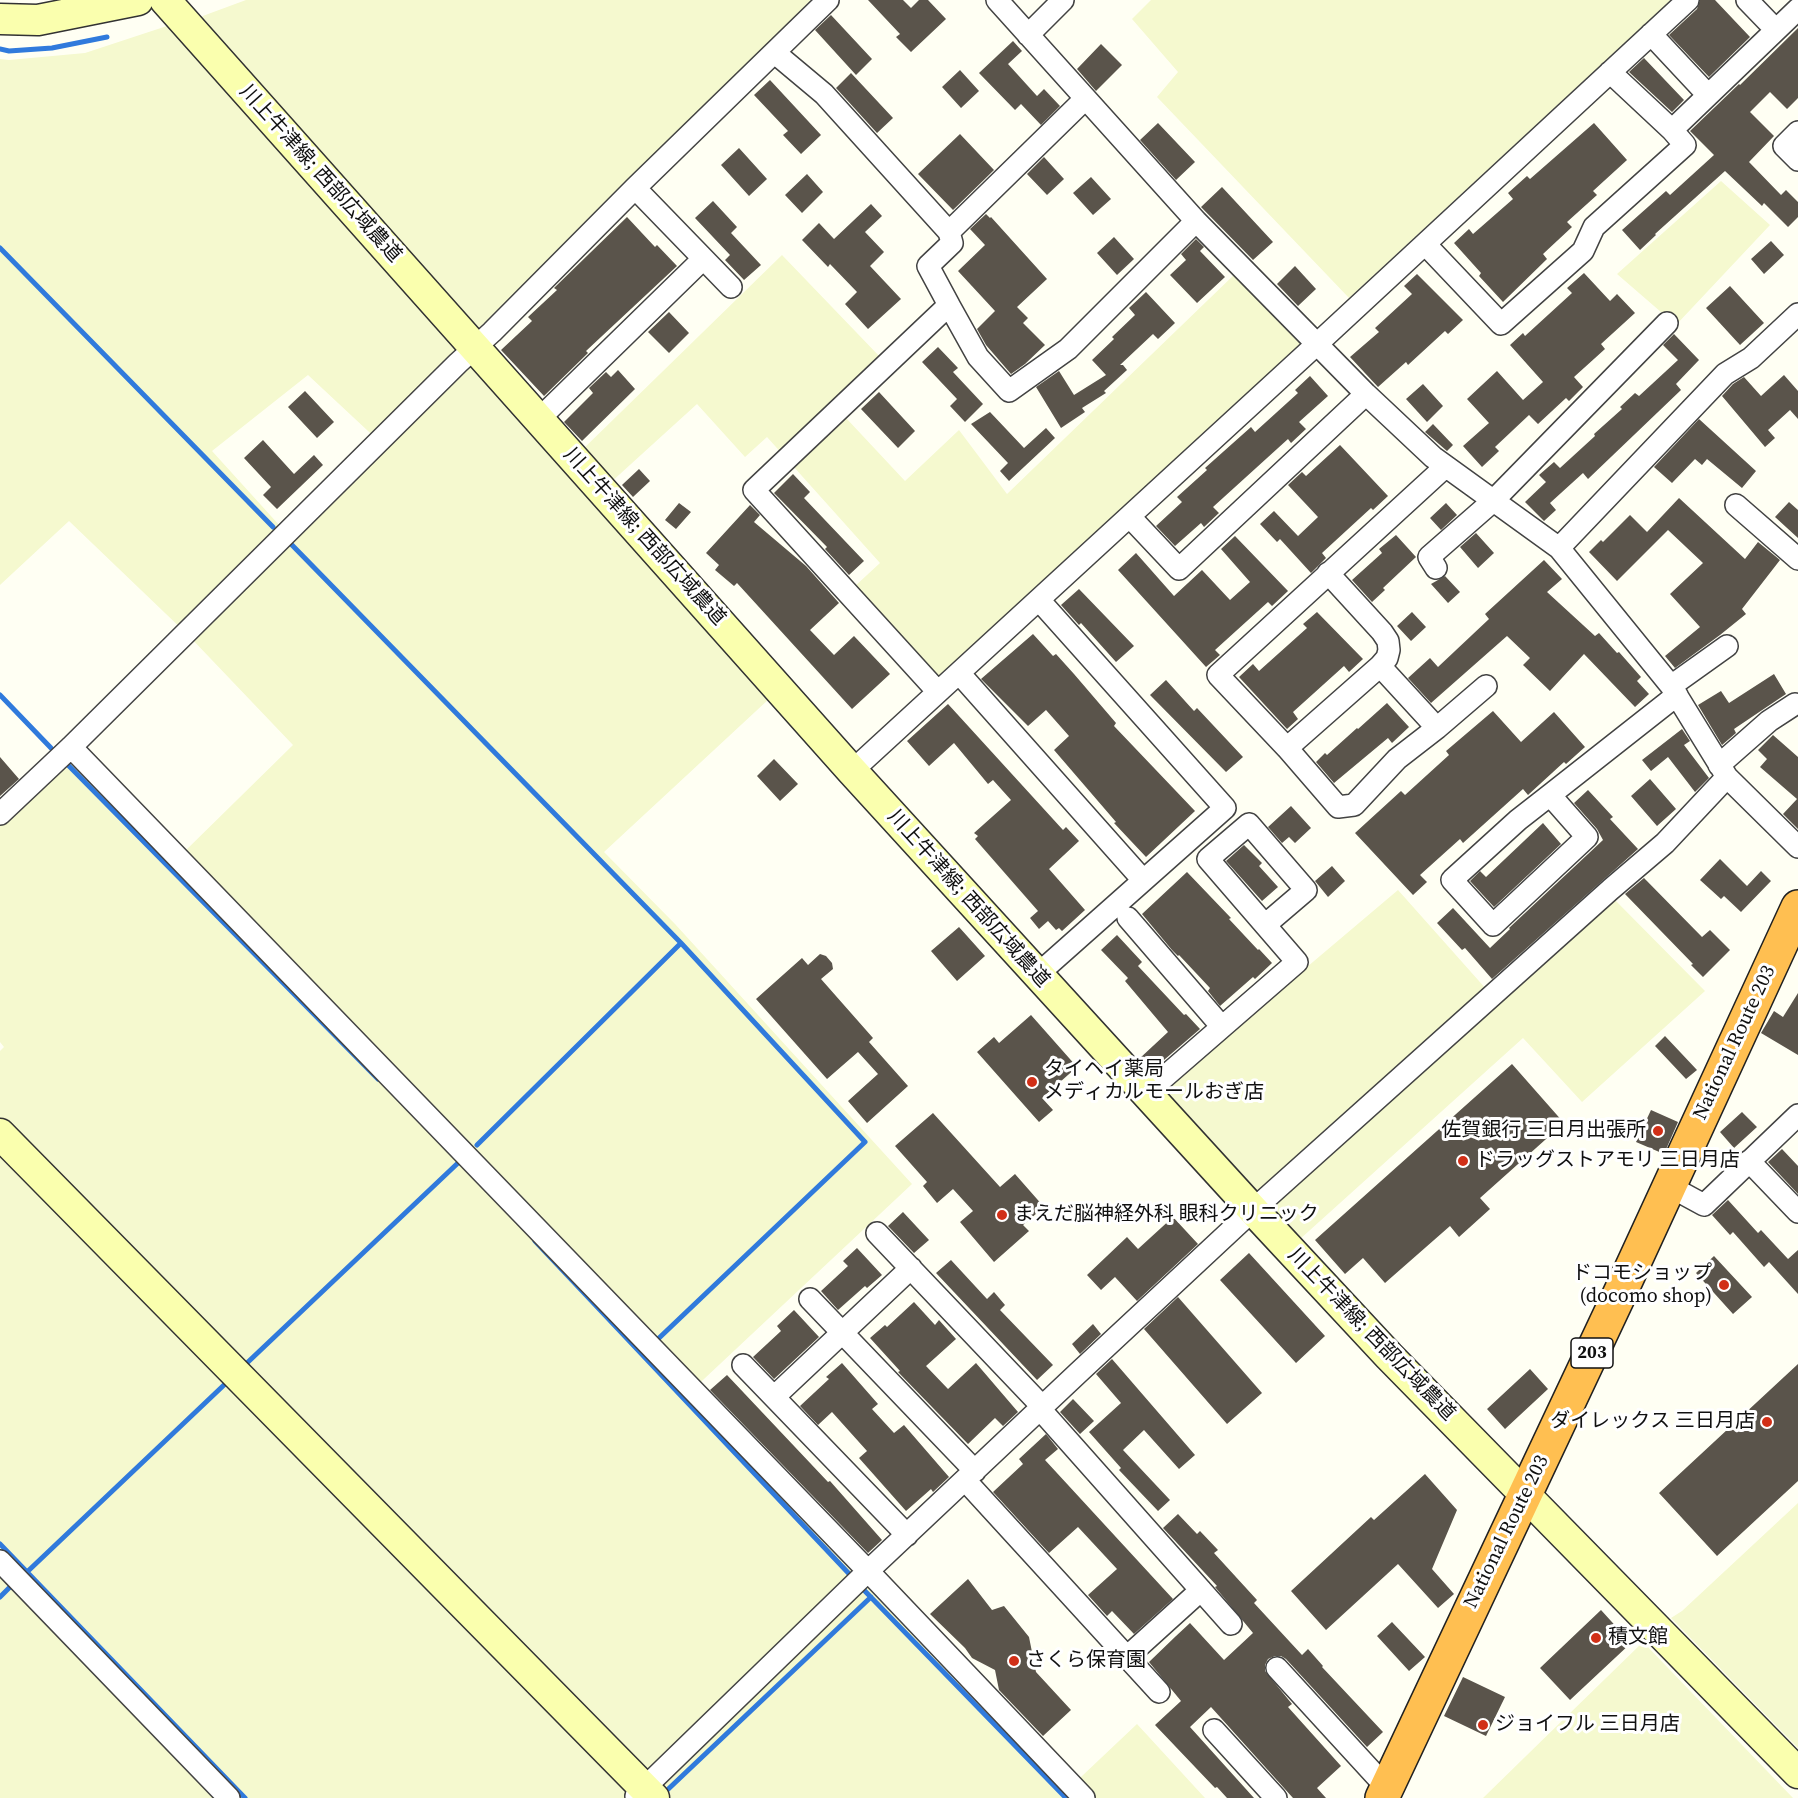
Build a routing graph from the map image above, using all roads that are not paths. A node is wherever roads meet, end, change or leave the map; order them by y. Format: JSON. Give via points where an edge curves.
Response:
{"nodes":[{"id":1,"x":138,"y":0,"type":"edge"},
{"id":2,"x":165,"y":0,"type":"edge"},
{"id":3,"x":828,"y":0,"type":"edge"},
{"id":4,"x":997,"y":0,"type":"edge"},
{"id":5,"x":1063,"y":0,"type":"edge"},
{"id":6,"x":1688,"y":0,"type":"edge"},
{"id":7,"x":1747,"y":0,"type":"edge"},
{"id":8,"x":1798,"y":9,"type":"edge"},
{"id":9,"x":0,"y":19,"type":"edge"},
{"id":10,"x":1776,"y":30,"type":"junction"},
{"id":11,"x":1651,"y":34,"type":"junction"},
{"id":12,"x":1028,"y":35,"type":"junction"},
{"id":13,"x":775,"y":53,"type":"junction"},
{"id":14,"x":1610,"y":72,"type":"junction"},
{"id":15,"x":1708,"y":95,"type":"junction"},
{"id":16,"x":1085,"y":99,"type":"junction"},
{"id":17,"x":1672,"y":130,"type":"junction"},
{"id":18,"x":1798,"y":132,"type":"edge"},
{"id":19,"x":1798,"y":160,"type":"edge"},
{"id":20,"x":635,"y":188,"type":"junction"},
{"id":21,"x":1196,"y":221,"type":"junction"},
{"id":22,"x":949,"y":232,"type":"junction"},
{"id":23,"x":1425,"y":244,"type":"junction"},
{"id":24,"x":703,"y":259,"type":"junction"},
{"id":25,"x":731,"y":288,"type":"dead end"},
{"id":26,"x":949,"y":305,"type":"junction"},
{"id":27,"x":1798,"y":314,"type":"edge"},
{"id":28,"x":1667,"y":323,"type":"dead end"},
{"id":29,"x":1317,"y":344,"type":"junction"},
{"id":30,"x":475,"y":347,"type":"junction"},
{"id":31,"x":1366,"y":394,"type":"junction"},
{"id":32,"x":539,"y":419,"type":"junction"},
{"id":33,"x":1445,"y":467,"type":"junction"},
{"id":34,"x":1493,"y":501,"type":"junction"},
{"id":35,"x":1736,"y":505,"type":"dead end"},
{"id":36,"x":1130,"y":517,"type":"junction"},
{"id":37,"x":1559,"y":548,"type":"junction"},
{"id":38,"x":1798,"y":559,"type":"edge"},
{"id":39,"x":1436,"y":568,"type":"dead end"},
{"id":40,"x":1328,"y":573,"type":"junction"},
{"id":41,"x":1039,"y":600,"type":"junction"},
{"id":42,"x":1727,"y":646,"type":"dead end"},
{"id":43,"x":1380,"y":666,"type":"junction"},
{"id":44,"x":959,"y":673,"type":"junction"},
{"id":45,"x":1486,"y":686,"type":"dead end"},
{"id":46,"x":1674,"y":691,"type":"junction"},
{"id":47,"x":938,"y":692,"type":"junction"},
{"id":48,"x":1795,"y":704,"type":"dead end"},
{"id":49,"x":1437,"y":728,"type":"junction"},
{"id":50,"x":71,"y":747,"type":"junction"},
{"id":51,"x":1287,"y":748,"type":"junction"},
{"id":52,"x":852,"y":771,"type":"junction"},
{"id":53,"x":1723,"y":771,"type":"junction"},
{"id":54,"x":1550,"y":795,"type":"junction"},
{"id":55,"x":0,"y":814,"type":"edge"},
{"id":56,"x":1798,"y":846,"type":"edge"},
{"id":57,"x":1143,"y":880,"type":"junction"},
{"id":58,"x":1798,"y":907,"type":"edge"},
{"id":59,"x":1128,"y":918,"type":"dead end"},
{"id":60,"x":1265,"y":926,"type":"junction"},
{"id":61,"x":1038,"y":974,"type":"junction"},
{"id":62,"x":1222,"y":1027,"type":"junction"},
{"id":63,"x":1146,"y":1093,"type":"junction"},
{"id":64,"x":1797,"y":1118,"type":"edge"},
{"id":65,"x":0,"y":1134,"type":"edge"},
{"id":66,"x":1749,"y":1161,"type":"junction"},
{"id":67,"x":1669,"y":1186,"type":"junction"},
{"id":68,"x":1253,"y":1210,"type":"junction"},
{"id":69,"x":1798,"y":1212,"type":"edge"},
{"id":70,"x":877,"y":1233,"type":"dead end"},
{"id":71,"x":911,"y":1268,"type":"junction"},
{"id":72,"x":810,"y":1299,"type":"dead end"},
{"id":73,"x":842,"y":1332,"type":"junction"},
{"id":74,"x":743,"y":1365,"type":"dead end"},
{"id":75,"x":774,"y":1397,"type":"junction"},
{"id":76,"x":1040,"y":1408,"type":"junction"},
{"id":77,"x":970,"y":1475,"type":"junction"},
{"id":78,"x":1526,"y":1494,"type":"junction"},
{"id":79,"x":907,"y":1535,"type":"junction"},
{"id":80,"x":0,"y":1560,"type":"edge"},
{"id":81,"x":868,"y":1571,"type":"junction"},
{"id":82,"x":1200,"y":1590,"type":"junction"},
{"id":83,"x":1231,"y":1624,"type":"dead end"},
{"id":84,"x":1127,"y":1657,"type":"junction"},
{"id":85,"x":1277,"y":1668,"type":"dead end"},
{"id":86,"x":1159,"y":1692,"type":"dead end"},
{"id":87,"x":1214,"y":1730,"type":"dead end"},
{"id":88,"x":1798,"y":1773,"type":"edge"},
{"id":89,"x":1384,"y":1793,"type":"edge"},
{"id":90,"x":644,"y":1795,"type":"edge"},
{"id":91,"x":229,"y":1798,"type":"edge"},
{"id":92,"x":1084,"y":1798,"type":"edge"},
{"id":93,"x":1276,"y":1798,"type":"edge"}],
"edges":[{"from":1,"to":9,"type":"main road","via":[[38,20]]},
{"from":2,"to":30,"type":"main road","name":"川上牛津線; 西部広域農道"},
{"from":3,"to":13,"type":"street"},
{"from":4,"to":12,"type":"street"},
{"from":5,"to":12,"type":"street"},
{"from":6,"to":11,"type":"street"},
{"from":7,"to":10,"type":"street"},
{"from":8,"to":10,"type":"street"},
{"from":10,"to":15,"type":"street"},
{"from":11,"to":14,"type":"street"},
{"from":11,"to":15,"type":"street"},
{"from":12,"to":16,"type":"street"},
{"from":13,"to":20,"type":"street"},
{"from":13,"to":22,"type":"street","via":[[825,93]]},
{"from":14,"to":17,"type":"street"},
{"from":14,"to":23,"type":"street"},
{"from":15,"to":17,"type":"street"},
{"from":16,"to":21,"type":"street"},
{"from":16,"to":22,"type":"street"},
{"from":17,"to":23,"type":"street","via":[[1685,145],[1594,227],[1583,251],[1501,324]]},
{"from":18,"to":19,"type":"street","via":[[1784,146]]},
{"from":20,"to":24,"type":"street"},
{"from":20,"to":30,"type":"street"},
{"from":21,"to":26,"type":"street","via":[[1068,349],[1009,391],[978,357]]},
{"from":21,"to":29,"type":"street"},
{"from":22,"to":26,"type":"street","via":[[952,243],[928,266]]},
{"from":23,"to":29,"type":"street"},
{"from":24,"to":25,"type":"street"},
{"from":24,"to":32,"type":"street"},
{"from":26,"to":47,"type":"street","via":[[754,490]]},
{"from":27,"to":37,"type":"street","via":[[1751,358],[1725,374]]},
{"from":28,"to":34,"type":"street"},
{"from":29,"to":31,"type":"street"},
{"from":29,"to":36,"type":"street"},
{"from":30,"to":32,"type":"main road","name":"川上牛津線; 西部広域農道"},
{"from":30,"to":50,"type":"street"},
{"from":31,"to":33,"type":"street"},
{"from":31,"to":36,"type":"street","via":[[1179,569]]},
{"from":32,"to":52,"type":"main road","name":"川上牛津線; 西部広域農道"},
{"from":33,"to":34,"type":"street"},
{"from":33,"to":40,"type":"street"},
{"from":34,"to":37,"type":"street"},
{"from":34,"to":39,"type":"street","via":[[1429,557]]},
{"from":35,"to":38,"type":"street"},
{"from":36,"to":41,"type":"street"},
{"from":37,"to":46,"type":"street"},
{"from":40,"to":43,"type":"street","via":[[1388,641],[1387,658]]},
{"from":40,"to":51,"type":"street","via":[[1218,675]]},
{"from":41,"to":44,"type":"street"},
{"from":41,"to":57,"type":"street","via":[[1225,808]]},
{"from":42,"to":46,"type":"street"},
{"from":43,"to":49,"type":"street"},
{"from":43,"to":51,"type":"street"},
{"from":44,"to":47,"type":"street"},
{"from":44,"to":57,"type":"street"},
{"from":45,"to":49,"type":"street"},
{"from":46,"to":53,"type":"street"},
{"from":46,"to":54,"type":"street"},
{"from":47,"to":52,"type":"street"},
{"from":48,"to":53,"type":"street","via":[[1769,721]]},
{"from":49,"to":51,"type":"street","via":[[1397,759],[1354,805],[1338,807]]},
{"from":50,"to":55,"type":"street"},
{"from":50,"to":81,"type":"street"},
{"from":52,"to":61,"type":"main road","name":"川上牛津線; 西部広域農道"},
{"from":53,"to":56,"type":"street"},
{"from":53,"to":68,"type":"street","via":[[1665,843]]},
{"from":54,"to":54,"type":"street","via":[[1587,837],[1493,925],[1452,880]]},
{"from":57,"to":61,"type":"street"},
{"from":58,"to":67,"type":"highway","name":"National Route 203","number":"203"},
{"from":59,"to":62,"type":"street"},
{"from":60,"to":60,"type":"street","via":[[1208,859],[1248,824],[1306,890]]},
{"from":60,"to":62,"type":"street","via":[[1297,962]]},
{"from":61,"to":63,"type":"main road","name":"川上牛津線; 西部広域農道"},
{"from":62,"to":63,"type":"street"},
{"from":63,"to":68,"type":"main road","name":"川上牛津線; 西部広域農道"},
{"from":64,"to":66,"type":"street"},
{"from":65,"to":90,"type":"main road"},
{"from":66,"to":67,"type":"street","via":[[1704,1205]]},
{"from":66,"to":69,"type":"street"},
{"from":67,"to":78,"type":"highway","name":"National Route 203","number":"203"},
{"from":68,"to":76,"type":"street"},
{"from":68,"to":78,"type":"main road","name":"川上牛津線; 西部広域農道","via":[[1389,1356]]},
{"from":70,"to":71,"type":"street"},
{"from":71,"to":73,"type":"street"},
{"from":71,"to":76,"type":"street"},
{"from":72,"to":73,"type":"street"},
{"from":73,"to":75,"type":"street"},
{"from":73,"to":77,"type":"street"},
{"from":74,"to":75,"type":"street"},
{"from":75,"to":79,"type":"street"},
{"from":76,"to":77,"type":"street"},
{"from":76,"to":82,"type":"street"},
{"from":77,"to":79,"type":"street"},
{"from":77,"to":84,"type":"street"},
{"from":78,"to":88,"type":"main road","name":"川上牛津線; 西部広域農道"},
{"from":78,"to":89,"type":"highway","name":"National Route 203","number":"203"},
{"from":79,"to":81,"type":"street"},
{"from":80,"to":91,"type":"street"},
{"from":81,"to":90,"type":"street"},
{"from":81,"to":92,"type":"street"},
{"from":82,"to":83,"type":"street"},
{"from":82,"to":84,"type":"street"},
{"from":84,"to":86,"type":"street"},
{"from":85,"to":89,"type":"street"},
{"from":87,"to":93,"type":"street"}]}
